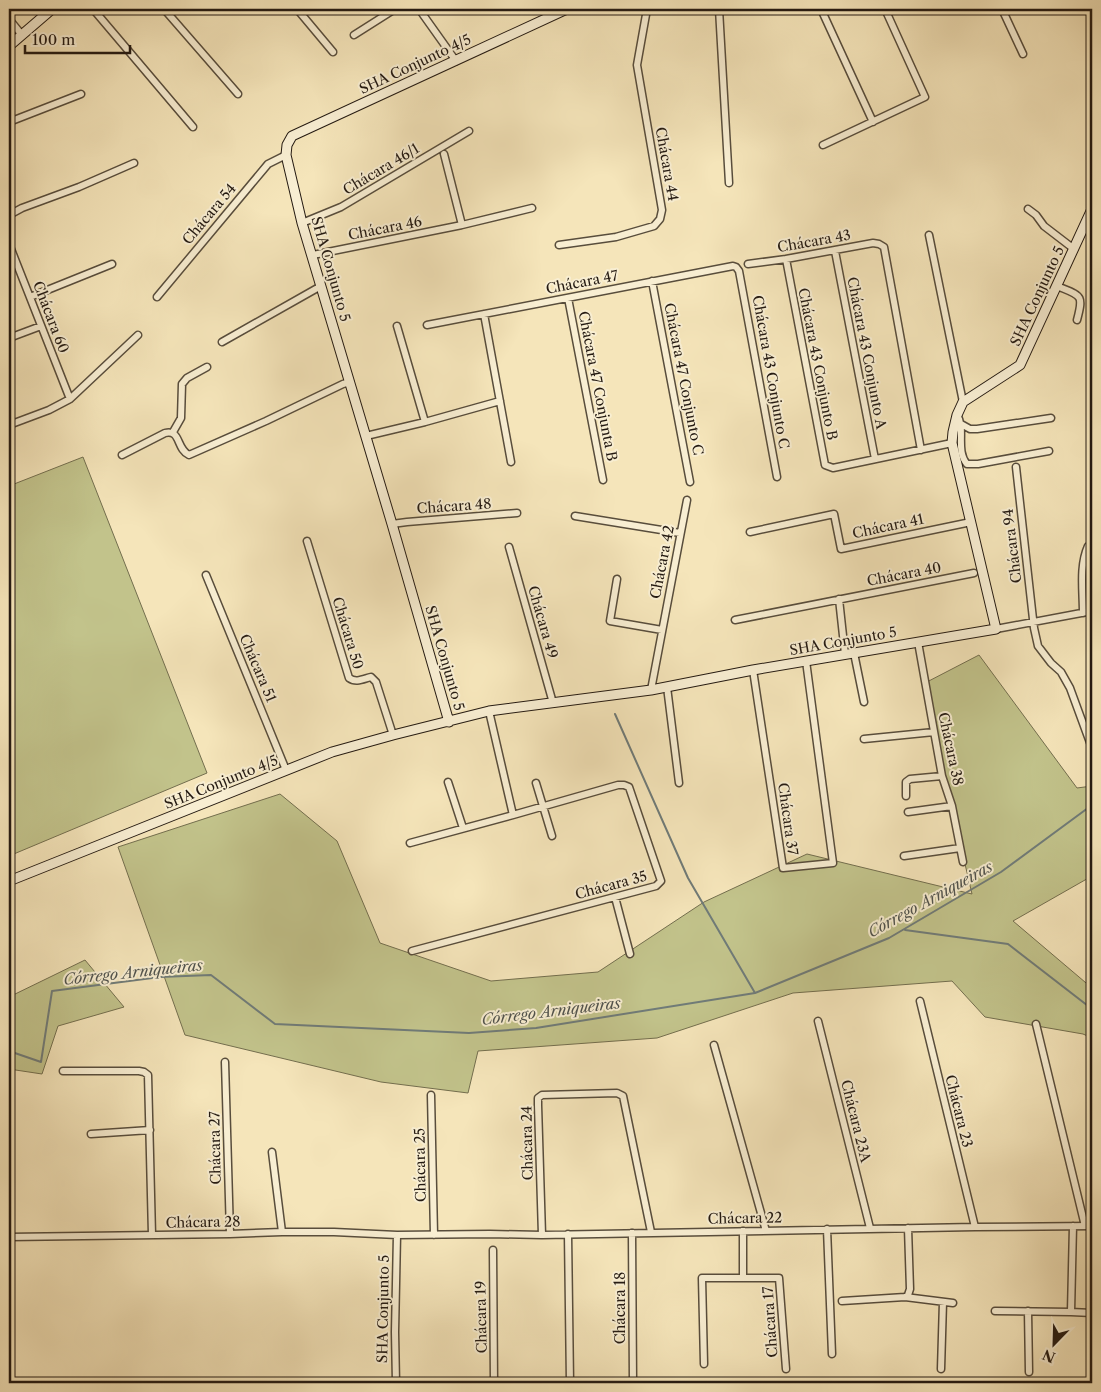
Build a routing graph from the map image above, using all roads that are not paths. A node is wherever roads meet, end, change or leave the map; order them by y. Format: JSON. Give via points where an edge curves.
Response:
{"nodes":[{"id":1,"x":52,"y":9,"type":"edge"},
{"id":2,"x":93,"y":9,"type":"edge"},
{"id":3,"x":164,"y":9,"type":"edge"},
{"id":4,"x":297,"y":9,"type":"edge"},
{"id":5,"x":395,"y":9,"type":"edge"},
{"id":6,"x":418,"y":9,"type":"edge"},
{"id":7,"x":567,"y":9,"type":"edge"},
{"id":8,"x":647,"y":9,"type":"edge"},
{"id":9,"x":719,"y":9,"type":"edge"},
{"id":10,"x":821,"y":9,"type":"edge"},
{"id":11,"x":885,"y":9,"type":"edge"},
{"id":12,"x":1002,"y":9,"type":"edge"},
{"id":13,"x":9,"y":19,"type":"edge"},
{"id":14,"x":354,"y":34,"type":"dead end"},
{"id":15,"x":22,"y":35,"type":"junction"},
{"id":16,"x":9,"y":46,"type":"edge"},
{"id":17,"x":333,"y":52,"type":"dead end"},
{"id":18,"x":1023,"y":54,"type":"dead end"},
{"id":19,"x":456,"y":61,"type":"junction"},
{"id":20,"x":81,"y":94,"type":"dead end"},
{"id":21,"x":238,"y":94,"type":"dead end"},
{"id":22,"x":9,"y":122,"type":"edge"},
{"id":23,"x":873,"y":122,"type":"junction"},
{"id":24,"x":193,"y":127,"type":"dead end"},
{"id":25,"x":469,"y":131,"type":"dead end"},
{"id":26,"x":823,"y":145,"type":"dead end"},
{"id":27,"x":444,"y":154,"type":"dead end"},
{"id":28,"x":286,"y":155,"type":"junction"},
{"id":29,"x":134,"y":163,"type":"dead end"},
{"id":30,"x":729,"y":183,"type":"dead end"},
{"id":31,"x":532,"y":208,"type":"dead end"},
{"id":32,"x":1028,"y":209,"type":"dead end"},
{"id":33,"x":1092,"y":209,"type":"edge"},
{"id":34,"x":9,"y":215,"type":"edge"},
{"id":35,"x":302,"y":223,"type":"junction"},
{"id":36,"x":462,"y":225,"type":"junction"},
{"id":37,"x":929,"y":235,"type":"dead end"},
{"id":38,"x":9,"y":244,"type":"edge"},
{"id":39,"x":559,"y":244,"type":"dead end"},
{"id":40,"x":1074,"y":249,"type":"junction"},
{"id":41,"x":835,"y":250,"type":"junction"},
{"id":42,"x":313,"y":255,"type":"junction"},
{"id":43,"x":786,"y":259,"type":"junction"},
{"id":44,"x":12,"y":261,"type":"edge"},
{"id":45,"x":112,"y":264,"type":"dead end"},
{"id":46,"x":748,"y":264,"type":"dead end"},
{"id":47,"x":739,"y":271,"type":"joint"},
{"id":48,"x":652,"y":281,"type":"junction"},
{"id":49,"x":321,"y":286,"type":"junction"},
{"id":50,"x":1057,"y":286,"type":"junction"},
{"id":51,"x":30,"y":297,"type":"junction"},
{"id":52,"x":157,"y":297,"type":"dead end"},
{"id":53,"x":568,"y":298,"type":"junction"},
{"id":54,"x":484,"y":314,"type":"junction"},
{"id":55,"x":1077,"y":320,"type":"dead end"},
{"id":56,"x":427,"y":325,"type":"dead end"},
{"id":57,"x":41,"y":326,"type":"junction"},
{"id":58,"x":397,"y":326,"type":"dead end"},
{"id":59,"x":138,"y":335,"type":"dead end"},
{"id":60,"x":9,"y":338,"type":"edge"},
{"id":61,"x":222,"y":342,"type":"dead end"},
{"id":62,"x":207,"y":368,"type":"dead end"},
{"id":63,"x":350,"y":382,"type":"junction"},
{"id":64,"x":70,"y":399,"type":"junction"},
{"id":65,"x":500,"y":401,"type":"junction"},
{"id":66,"x":963,"y":402,"type":"junction"},
{"id":67,"x":1051,"y":418,"type":"dead end"},
{"id":68,"x":959,"y":420,"type":"junction"},
{"id":69,"x":425,"y":422,"type":"junction"},
{"id":70,"x":9,"y":425,"type":"edge"},
{"id":71,"x":173,"y":432,"type":"junction"},
{"id":72,"x":366,"y":436,"type":"junction"},
{"id":73,"x":952,"y":443,"type":"junction"},
{"id":74,"x":921,"y":450,"type":"junction"},
{"id":75,"x":1049,"y":451,"type":"dead end"},
{"id":76,"x":122,"y":455,"type":"dead end"},
{"id":77,"x":875,"y":460,"type":"junction"},
{"id":78,"x":511,"y":462,"type":"dead end"},
{"id":79,"x":1016,"y":467,"type":"dead end"},
{"id":80,"x":778,"y":477,"type":"dead end"},
{"id":81,"x":603,"y":480,"type":"dead end"},
{"id":82,"x":690,"y":482,"type":"dead end"},
{"id":83,"x":687,"y":500,"type":"dead end"},
{"id":84,"x":517,"y":513,"type":"dead end"},
{"id":85,"x":575,"y":516,"type":"dead end"},
{"id":86,"x":971,"y":522,"type":"junction"},
{"id":87,"x":392,"y":524,"type":"junction"},
{"id":88,"x":750,"y":532,"type":"dead end"},
{"id":89,"x":680,"y":533,"type":"junction"},
{"id":90,"x":307,"y":541,"type":"dead end"},
{"id":91,"x":1092,"y":545,"type":"edge"},
{"id":92,"x":509,"y":547,"type":"dead end"},
{"id":93,"x":974,"y":573,"type":"dead end"},
{"id":94,"x":206,"y":575,"type":"dead end"},
{"id":95,"x":617,"y":579,"type":"dead end"},
{"id":96,"x":839,"y":600,"type":"junction"},
{"id":97,"x":1092,"y":611,"type":"edge"},
{"id":98,"x":1083,"y":613,"type":"junction"},
{"id":99,"x":735,"y":620,"type":"dead end"},
{"id":100,"x":1035,"y":622,"type":"junction"},
{"id":101,"x":996,"y":629,"type":"junction"},
{"id":102,"x":662,"y":630,"type":"junction"},
{"id":103,"x":918,"y":642,"type":"junction"},
{"id":104,"x":849,"y":654,"type":"junction"},
{"id":105,"x":806,"y":661,"type":"junction"},
{"id":106,"x":753,"y":670,"type":"junction"},
{"id":107,"x":667,"y":687,"type":"junction"},
{"id":108,"x":651,"y":690,"type":"junction"},
{"id":109,"x":864,"y":702,"type":"dead end"},
{"id":110,"x":553,"y":703,"type":"junction"},
{"id":111,"x":489,"y":712,"type":"junction"},
{"id":112,"x":448,"y":722,"type":"junction"},
{"id":113,"x":934,"y":732,"type":"junction"},
{"id":114,"x":392,"y":735,"type":"junction"},
{"id":115,"x":864,"y":739,"type":"dead end"},
{"id":116,"x":1092,"y":748,"type":"edge"},
{"id":117,"x":286,"y":770,"type":"junction"},
{"id":118,"x":942,"y":776,"type":"junction"},
{"id":119,"x":448,"y":782,"type":"dead end"},
{"id":120,"x":536,"y":783,"type":"dead end"},
{"id":121,"x":679,"y":783,"type":"dead end"},
{"id":122,"x":906,"y":796,"type":"dead end"},
{"id":123,"x":952,"y":806,"type":"junction"},
{"id":124,"x":544,"y":807,"type":"junction"},
{"id":125,"x":908,"y":812,"type":"dead end"},
{"id":126,"x":513,"y":815,"type":"junction"},
{"id":127,"x":462,"y":828,"type":"junction"},
{"id":128,"x":552,"y":836,"type":"dead end"},
{"id":129,"x":410,"y":843,"type":"dead end"},
{"id":130,"x":960,"y":848,"type":"junction"},
{"id":131,"x":904,"y":856,"type":"dead end"},
{"id":132,"x":963,"y":862,"type":"dead end"},
{"id":133,"x":9,"y":881,"type":"edge"},
{"id":134,"x":615,"y":897,"type":"junction"},
{"id":135,"x":412,"y":951,"type":"dead end"},
{"id":136,"x":630,"y":954,"type":"dead end"},
{"id":137,"x":920,"y":1001,"type":"dead end"},
{"id":138,"x":818,"y":1021,"type":"dead end"},
{"id":139,"x":1036,"y":1024,"type":"dead end"},
{"id":140,"x":714,"y":1045,"type":"dead end"},
{"id":141,"x":225,"y":1062,"type":"dead end"},
{"id":142,"x":63,"y":1071,"type":"dead end"},
{"id":143,"x":431,"y":1095,"type":"dead end"},
{"id":144,"x":150,"y":1130,"type":"junction"},
{"id":145,"x":92,"y":1134,"type":"dead end"},
{"id":146,"x":272,"y":1152,"type":"dead end"},
{"id":147,"x":1073,"y":1226,"type":"junction"},
{"id":148,"x":1084,"y":1226,"type":"junction"},
{"id":149,"x":1092,"y":1226,"type":"edge"},
{"id":150,"x":975,"y":1227,"type":"junction"},
{"id":151,"x":870,"y":1228,"type":"junction"},
{"id":152,"x":908,"y":1228,"type":"junction"},
{"id":153,"x":827,"y":1230,"type":"junction"},
{"id":154,"x":743,"y":1231,"type":"junction"},
{"id":155,"x":766,"y":1231,"type":"junction"},
{"id":156,"x":282,"y":1232,"type":"junction"},
{"id":157,"x":651,"y":1232,"type":"junction"},
{"id":158,"x":632,"y":1233,"type":"junction"},
{"id":159,"x":230,"y":1234,"type":"junction"},
{"id":160,"x":568,"y":1234,"type":"junction"},
{"id":161,"x":152,"y":1235,"type":"junction"},
{"id":162,"x":398,"y":1235,"type":"junction"},
{"id":163,"x":434,"y":1235,"type":"junction"},
{"id":164,"x":542,"y":1235,"type":"junction"},
{"id":165,"x":9,"y":1237,"type":"edge"},
{"id":166,"x":493,"y":1250,"type":"dead end"},
{"id":167,"x":743,"y":1278,"type":"junction"},
{"id":168,"x":905,"y":1297,"type":"junction"},
{"id":169,"x":842,"y":1301,"type":"dead end"},
{"id":170,"x":943,"y":1302,"type":"junction"},
{"id":171,"x":953,"y":1303,"type":"dead end"},
{"id":172,"x":996,"y":1311,"type":"dead end"},
{"id":173,"x":1028,"y":1312,"type":"junction"},
{"id":174,"x":1071,"y":1312,"type":"junction"},
{"id":175,"x":1092,"y":1313,"type":"edge"},
{"id":176,"x":832,"y":1354,"type":"dead end"},
{"id":177,"x":704,"y":1364,"type":"dead end"},
{"id":178,"x":786,"y":1369,"type":"dead end"},
{"id":179,"x":940,"y":1369,"type":"dead end"},
{"id":180,"x":1028,"y":1372,"type":"dead end"},
{"id":181,"x":396,"y":1383,"type":"edge"},
{"id":182,"x":494,"y":1383,"type":"edge"},
{"id":183,"x":570,"y":1383,"type":"edge"},
{"id":184,"x":633,"y":1383,"type":"edge"}],
"edges":[{"from":1,"to":15,"type":"street"},
{"from":2,"to":24,"type":"street"},
{"from":3,"to":21,"type":"street"},
{"from":4,"to":17,"type":"street"},
{"from":5,"to":14,"type":"street"},
{"from":6,"to":19,"type":"street"},
{"from":7,"to":19,"type":"street","name":"SHA Conjunto 4/5"},
{"from":8,"to":39,"type":"street","name":"Chácara 44","via":[[637,65],[662,210],[660,219],[654,226],[616,237]]},
{"from":9,"to":30,"type":"street"},
{"from":10,"to":23,"type":"street"},
{"from":11,"to":23,"type":"street","via":[[925,97]]},
{"from":12,"to":18,"type":"street"},
{"from":13,"to":15,"type":"street"},
{"from":15,"to":16,"type":"street"},
{"from":19,"to":28,"type":"street","name":"SHA Conjunto 4/5","via":[[292,136]]},
{"from":20,"to":22,"type":"street"},
{"from":23,"to":26,"type":"street"},
{"from":25,"to":35,"type":"street","name":"Chácara 46/1","via":[[341,207]]},
{"from":27,"to":36,"type":"street"},
{"from":28,"to":35,"type":"street","name":"SHA Conjunto 5"},
{"from":28,"to":52,"type":"street","name":"Chácara 54","via":[[268,164]]},
{"from":29,"to":34,"type":"street"},
{"from":31,"to":36,"type":"street","name":"Chácara 46"},
{"from":32,"to":40,"type":"street"},
{"from":33,"to":40,"type":"street","name":"SHA Conjunto 5"},
{"from":35,"to":42,"type":"street","name":"SHA Conjunto 5"},
{"from":36,"to":42,"type":"street","name":"Chácara 46"},
{"from":37,"to":66,"type":"street"},
{"from":38,"to":44,"type":"street","name":"Chácara 60"},
{"from":40,"to":50,"type":"street","name":"SHA Conjunto 5"},
{"from":41,"to":43,"type":"street","name":"Chácara 43"},
{"from":41,"to":74,"type":"street","name":"Chácara 43","via":[[873,243],[884,247]]},
{"from":41,"to":77,"type":"street","name":"Chácara 43 Conjunto A"},
{"from":42,"to":49,"type":"street","name":"SHA Conjunto 5"},
{"from":43,"to":46,"type":"street","name":"Chácara 43"},
{"from":43,"to":77,"type":"street","name":"Chácara 43 Conjunto B","via":[[825,465],[833,468]]},
{"from":44,"to":51,"type":"street","name":"Chácara 60"},
{"from":45,"to":51,"type":"street"},
{"from":47,"to":48,"type":"street","name":"Chácara 47","via":[[733,266]]},
{"from":47,"to":80,"type":"street","name":"Chácara 43 Conjunto C"},
{"from":48,"to":53,"type":"street","name":"Chácara 47"},
{"from":48,"to":82,"type":"street","name":"Chácara 47 Conjunto C"},
{"from":49,"to":61,"type":"street"},
{"from":49,"to":63,"type":"street","name":"SHA Conjunto 5"},
{"from":50,"to":55,"type":"street","via":[[1079,296],[1082,302]]},
{"from":50,"to":66,"type":"street","name":"SHA Conjunto 5","via":[[1020,365]]},
{"from":51,"to":57,"type":"street","name":"Chácara 60"},
{"from":53,"to":54,"type":"street","name":"Chácara 47"},
{"from":53,"to":81,"type":"street","name":"Chácara 47 Conjunta B"},
{"from":54,"to":56,"type":"street","name":"Chácara 47"},
{"from":54,"to":65,"type":"street"},
{"from":57,"to":60,"type":"street"},
{"from":57,"to":64,"type":"street","name":"Chácara 60"},
{"from":58,"to":69,"type":"street"},
{"from":59,"to":64,"type":"street"},
{"from":62,"to":71,"type":"street","via":[[182,384],[181,418]]},
{"from":63,"to":71,"type":"street","via":[[189,455],[181,449]]},
{"from":63,"to":72,"type":"street","name":"SHA Conjunto 5"},
{"from":64,"to":70,"type":"street"},
{"from":65,"to":69,"type":"street"},
{"from":65,"to":78,"type":"street"},
{"from":66,"to":68,"type":"street"},
{"from":67,"to":68,"type":"street","via":[[977,429],[970,429]]},
{"from":68,"to":73,"type":"street"},
{"from":68,"to":75,"type":"street","via":[[961,451],[967,464]]},
{"from":69,"to":72,"type":"street"},
{"from":71,"to":76,"type":"street"},
{"from":72,"to":87,"type":"street","name":"SHA Conjunto 5"},
{"from":73,"to":74,"type":"street"},
{"from":73,"to":86,"type":"street"},
{"from":74,"to":77,"type":"street"},
{"from":79,"to":100,"type":"street","name":"Chácara 94"},
{"from":83,"to":89,"type":"street","name":"Chácara 42"},
{"from":84,"to":87,"type":"street","name":"Chácara 48"},
{"from":85,"to":89,"type":"street"},
{"from":86,"to":88,"type":"street","name":"Chácara 41","via":[[841,549],[834,514]]},
{"from":86,"to":101,"type":"street"},
{"from":87,"to":112,"type":"street","name":"SHA Conjunto 5"},
{"from":89,"to":102,"type":"street","name":"Chácara 42"},
{"from":90,"to":114,"type":"street","name":"Chácara 50","via":[[349,678],[353,681],[374,679]]},
{"from":91,"to":98,"type":"street","via":[[1084,554]]},
{"from":92,"to":110,"type":"street","name":"Chácara 49"},
{"from":93,"to":96,"type":"street","name":"Chácara 40"},
{"from":94,"to":117,"type":"street","name":"Chácara 51"},
{"from":95,"to":102,"type":"street","via":[[610,621]]},
{"from":96,"to":99,"type":"street","name":"Chácara 40"},
{"from":96,"to":104,"type":"street"},
{"from":97,"to":98,"type":"street","name":"SHA Conjunto 5"},
{"from":98,"to":100,"type":"street","name":"SHA Conjunto 5"},
{"from":100,"to":101,"type":"street","name":"SHA Conjunto 5"},
{"from":100,"to":116,"type":"street","name":"Chácara 94","via":[[1038,646],[1061,672],[1070,688]]},
{"from":101,"to":103,"type":"street","name":"SHA Conjunto 5"},
{"from":102,"to":108,"type":"street","name":"Chácara 42"},
{"from":103,"to":104,"type":"street","name":"SHA Conjunto 5"},
{"from":103,"to":113,"type":"street","name":"Chácara 38"},
{"from":104,"to":105,"type":"street","name":"SHA Conjunto 5"},
{"from":104,"to":109,"type":"street"},
{"from":105,"to":106,"type":"street","name":"SHA Conjunto 5"},
{"from":105,"to":106,"type":"street","name":"Chácara 37","via":[[833,863],[783,868]]},
{"from":106,"to":107,"type":"street","name":"SHA Conjunto 5"},
{"from":107,"to":108,"type":"street","name":"SHA Conjunto 5"},
{"from":107,"to":121,"type":"street"},
{"from":108,"to":110,"type":"street","name":"SHA Conjunto 5"},
{"from":110,"to":111,"type":"street","name":"SHA Conjunto 5"},
{"from":111,"to":112,"type":"street","name":"SHA Conjunto 5"},
{"from":111,"to":126,"type":"street"},
{"from":112,"to":114,"type":"street","name":"SHA Conjunto 4/5"},
{"from":113,"to":115,"type":"street"},
{"from":113,"to":118,"type":"street","name":"Chácara 38"},
{"from":114,"to":117,"type":"street","name":"SHA Conjunto 4/5","via":[[344,748]]},
{"from":117,"to":133,"type":"street","name":"SHA Conjunto 4/5"},
{"from":118,"to":122,"type":"street","via":[[910,779],[906,782]]},
{"from":118,"to":123,"type":"street","name":"Chácara 38"},
{"from":119,"to":127,"type":"street"},
{"from":120,"to":124,"type":"street"},
{"from":123,"to":125,"type":"street"},
{"from":123,"to":130,"type":"street","name":"Chácara 38"},
{"from":124,"to":126,"type":"street","name":"Chácara 35"},
{"from":124,"to":128,"type":"street"},
{"from":124,"to":134,"type":"street","name":"Chácara 35","via":[[618,785],[629,788],[661,881],[656,886]]},
{"from":126,"to":127,"type":"street","name":"Chácara 35"},
{"from":127,"to":129,"type":"street","name":"Chácara 35"},
{"from":130,"to":131,"type":"street"},
{"from":130,"to":132,"type":"street","name":"Chácara 38"},
{"from":134,"to":135,"type":"street","name":"Chácara 35"},
{"from":134,"to":136,"type":"street"},
{"from":137,"to":150,"type":"street","name":"Chácara 23"},
{"from":138,"to":151,"type":"street","name":"Chácara 23A"},
{"from":139,"to":148,"type":"street"},
{"from":140,"to":155,"type":"street"},
{"from":141,"to":159,"type":"street","name":"Chácara 27"},
{"from":142,"to":144,"type":"street","via":[[146,1073],[149,1080]]},
{"from":143,"to":163,"type":"street","name":"Chácara 25"},
{"from":144,"to":145,"type":"street"},
{"from":144,"to":161,"type":"street"},
{"from":146,"to":156,"type":"street"},
{"from":147,"to":148,"type":"street","name":"Chácara 22"},
{"from":147,"to":150,"type":"street","name":"Chácara 22"},
{"from":147,"to":174,"type":"street"},
{"from":148,"to":149,"type":"street","name":"Chácara 22"},
{"from":150,"to":152,"type":"street","name":"Chácara 22"},
{"from":151,"to":152,"type":"street","name":"Chácara 22"},
{"from":151,"to":153,"type":"street","name":"Chácara 22"},
{"from":152,"to":168,"type":"street","via":[[910,1289]]},
{"from":153,"to":155,"type":"street","name":"Chácara 22"},
{"from":153,"to":176,"type":"street"},
{"from":154,"to":155,"type":"street","name":"Chácara 22"},
{"from":154,"to":157,"type":"street","name":"Chácara 22"},
{"from":154,"to":167,"type":"street","name":"Chácara 17"},
{"from":156,"to":159,"type":"street","name":"Chácara 28"},
{"from":156,"to":162,"type":"street","name":"Chácara 28"},
{"from":157,"to":158,"type":"street","name":"Chácara 22"},
{"from":157,"to":164,"type":"street","name":"Chácara 24","via":[[623,1096],[616,1093],[551,1094],[540,1095],[538,1101]]},
{"from":158,"to":160,"type":"street","name":"Chácara 22"},
{"from":158,"to":184,"type":"street","name":"Chácara 18"},
{"from":159,"to":161,"type":"street","name":"Chácara 28"},
{"from":160,"to":164,"type":"street","name":"Chácara 22"},
{"from":160,"to":183,"type":"street"},
{"from":161,"to":165,"type":"street","name":"Chácara 28"},
{"from":162,"to":163,"type":"street","name":"Chácara 22"},
{"from":162,"to":181,"type":"street","name":"SHA Conjunto 5"},
{"from":163,"to":164,"type":"street","name":"Chácara 22"},
{"from":166,"to":182,"type":"street","name":"Chácara 19"},
{"from":167,"to":177,"type":"street","name":"Chácara 17","via":[[702,1278]]},
{"from":167,"to":178,"type":"street","name":"Chácara 17","via":[[779,1278]]},
{"from":168,"to":169,"type":"street"},
{"from":168,"to":170,"type":"street"},
{"from":170,"to":171,"type":"street"},
{"from":170,"to":179,"type":"street"},
{"from":172,"to":173,"type":"street"},
{"from":173,"to":174,"type":"street"},
{"from":173,"to":180,"type":"street"},
{"from":174,"to":175,"type":"street"}]}
